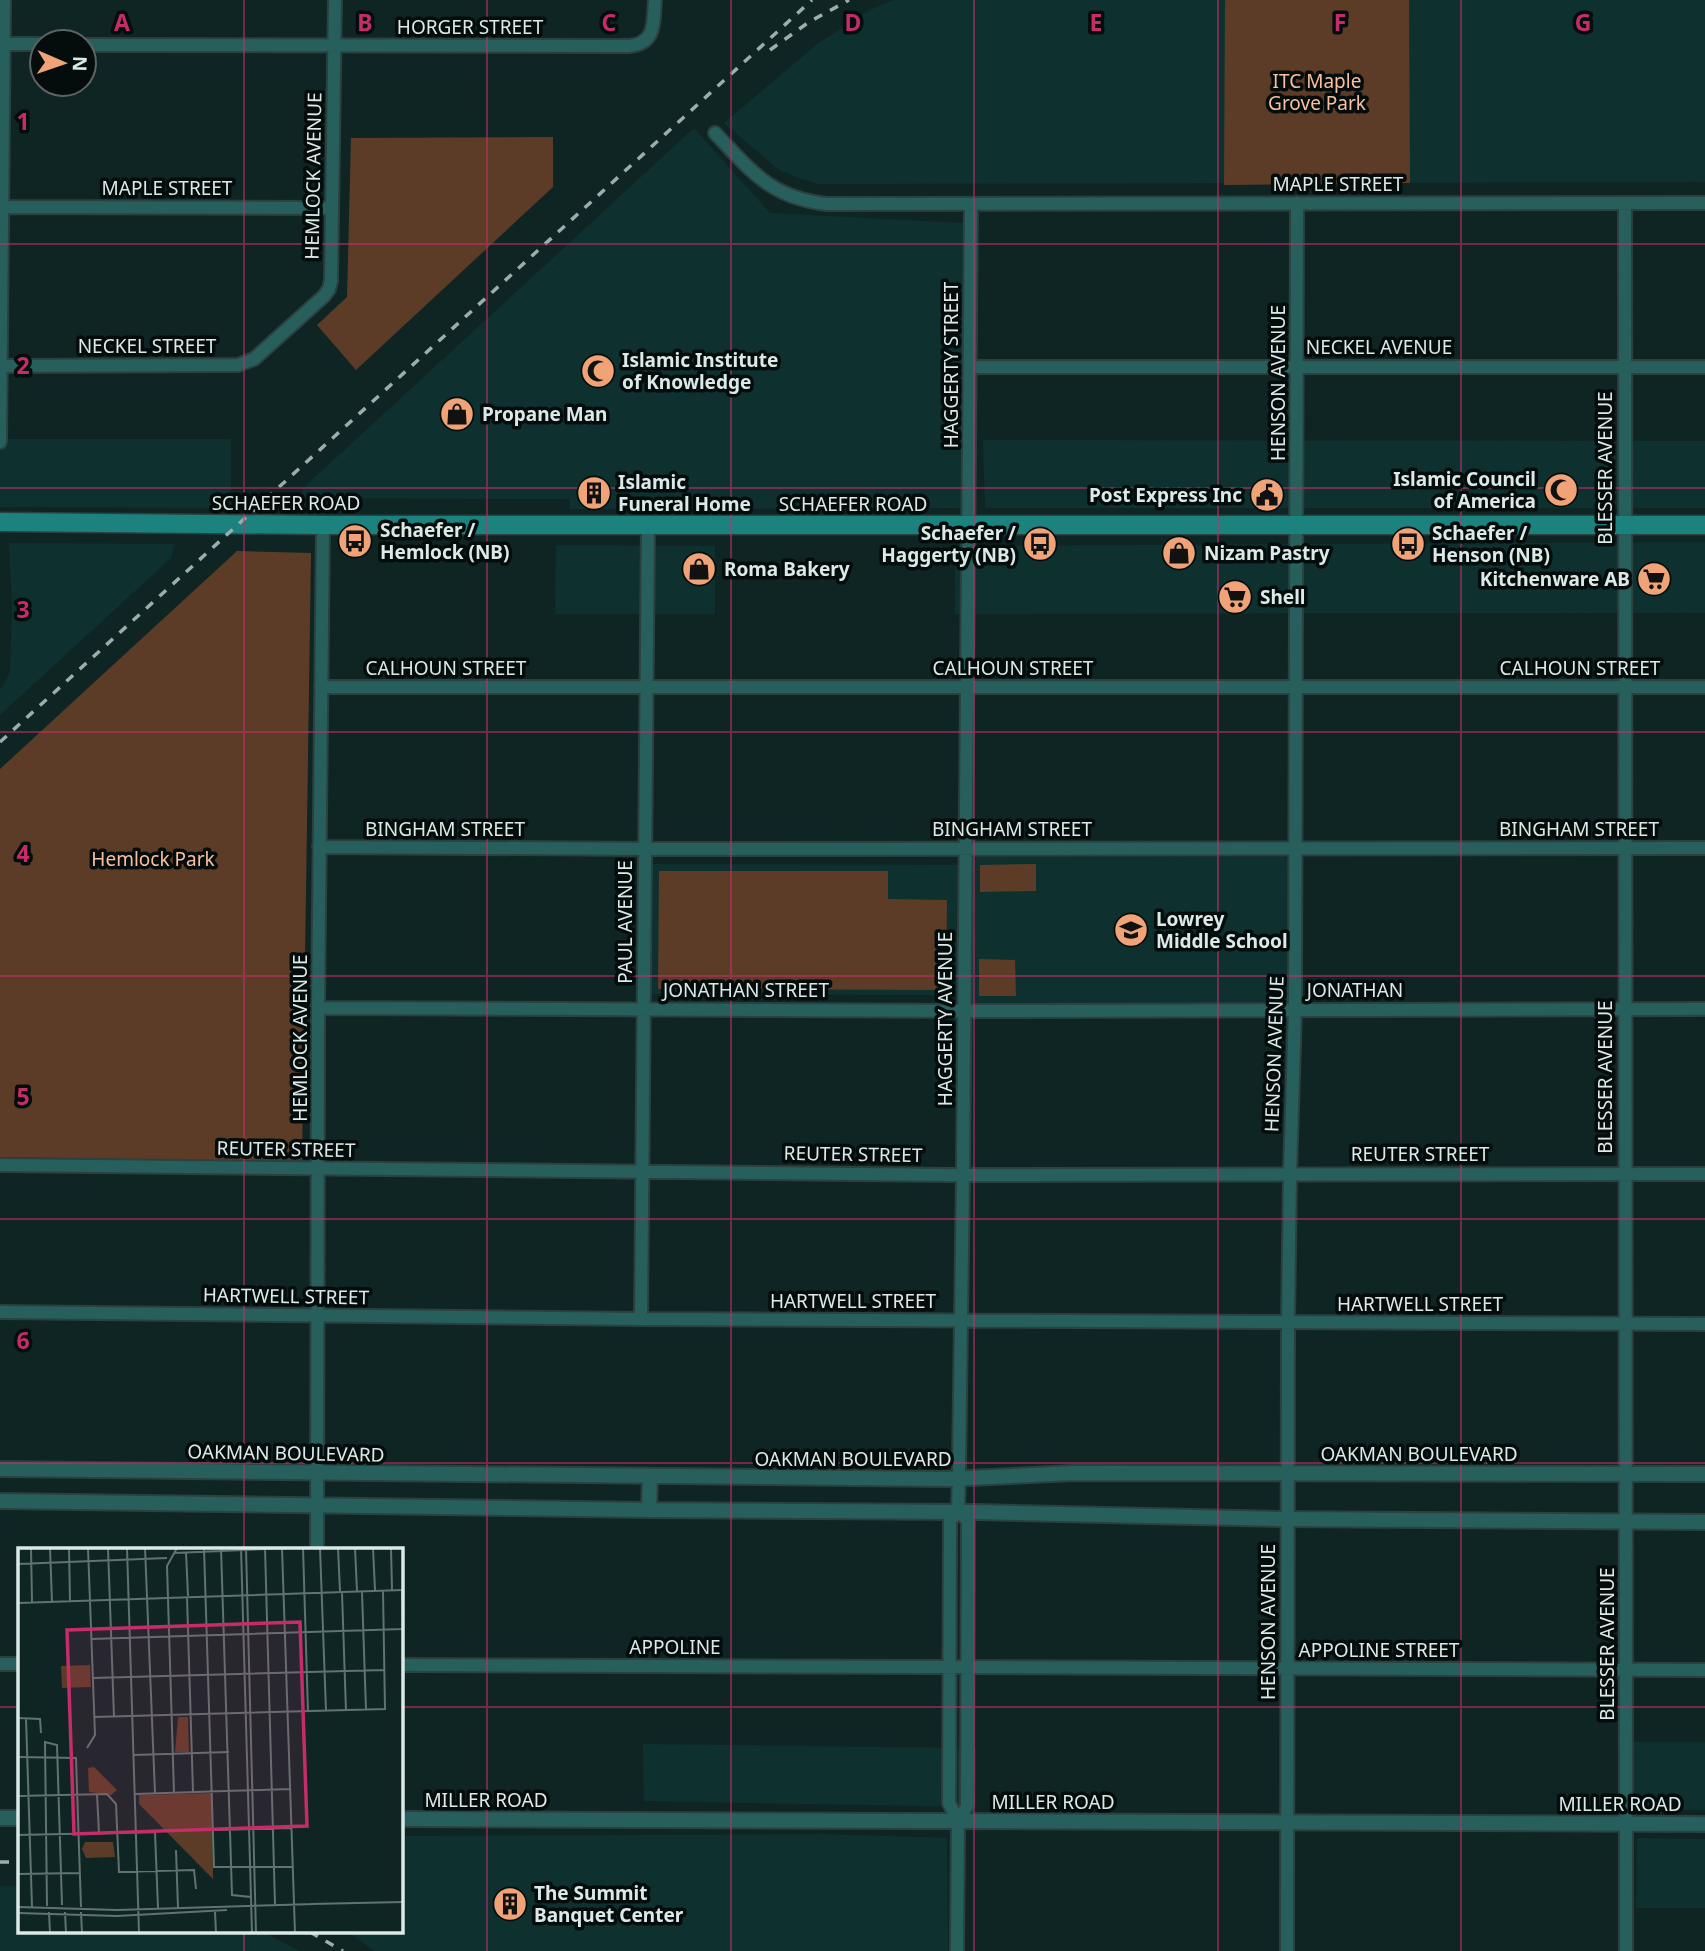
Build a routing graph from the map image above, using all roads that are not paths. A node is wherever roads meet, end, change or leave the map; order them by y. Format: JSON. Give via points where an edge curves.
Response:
{"nodes":[{"id":1,"x":4,"y":0,"type":"edge"},
{"id":2,"x":335,"y":0,"type":"edge"},
{"id":3,"x":654,"y":0,"type":"edge"},
{"id":4,"x":2,"y":44,"type":"edge"},
{"id":5,"x":28,"y":44,"type":"edge"},
{"id":6,"x":98,"y":45,"type":"edge"},
{"id":7,"x":334,"y":46,"type":"junction"},
{"id":8,"x":715,"y":133,"type":"dead end"},
{"id":9,"x":1297,"y":203,"type":"junction"},
{"id":10,"x":1625,"y":203,"type":"junction"},
{"id":11,"x":1705,"y":203,"type":"edge"},
{"id":12,"x":971,"y":204,"type":"junction"},
{"id":13,"x":2,"y":207,"type":"junction"},
{"id":14,"x":332,"y":208,"type":"junction"},
{"id":15,"x":283,"y":333,"type":"joint"},
{"id":16,"x":1,"y":366,"type":"edge"},
{"id":17,"x":1297,"y":366,"type":"junction"},
{"id":18,"x":970,"y":367,"type":"junction"},
{"id":19,"x":1624,"y":367,"type":"junction"},
{"id":20,"x":1705,"y":367,"type":"edge"},
{"id":21,"x":0,"y":442,"type":"edge"},
{"id":22,"x":0,"y":522,"type":"edge"},
{"id":23,"x":323,"y":525,"type":"junction"},
{"id":24,"x":969,"y":525,"type":"junction"},
{"id":25,"x":1296,"y":525,"type":"junction"},
{"id":26,"x":1624,"y":525,"type":"junction"},
{"id":27,"x":1705,"y":525,"type":"edge"},
{"id":28,"x":648,"y":526,"type":"junction"},
{"id":29,"x":321,"y":687,"type":"junction"},
{"id":30,"x":967,"y":687,"type":"junction"},
{"id":31,"x":1296,"y":687,"type":"junction"},
{"id":32,"x":1625,"y":687,"type":"junction"},
{"id":33,"x":1705,"y":687,"type":"edge"},
{"id":34,"x":646,"y":688,"type":"junction"},
{"id":35,"x":319,"y":847,"type":"junction"},
{"id":36,"x":966,"y":848,"type":"junction"},
{"id":37,"x":1296,"y":848,"type":"junction"},
{"id":38,"x":1625,"y":848,"type":"junction"},
{"id":39,"x":1705,"y":848,"type":"edge"},
{"id":40,"x":645,"y":849,"type":"junction"},
{"id":41,"x":318,"y":1008,"type":"junction"},
{"id":42,"x":1624,"y":1008,"type":"junction"},
{"id":43,"x":643,"y":1009,"type":"junction"},
{"id":44,"x":1705,"y":1009,"type":"edge"},
{"id":45,"x":1296,"y":1010,"type":"junction"},
{"id":46,"x":964,"y":1011,"type":"junction"},
{"id":47,"x":0,"y":1165,"type":"edge"},
{"id":48,"x":319,"y":1169,"type":"junction"},
{"id":49,"x":642,"y":1172,"type":"junction"},
{"id":50,"x":1290,"y":1173,"type":"junction"},
{"id":51,"x":963,"y":1174,"type":"junction"},
{"id":52,"x":1624,"y":1174,"type":"junction"},
{"id":53,"x":1705,"y":1174,"type":"edge"},
{"id":54,"x":0,"y":1312,"type":"edge"},
{"id":55,"x":318,"y":1316,"type":"junction"},
{"id":56,"x":641,"y":1319,"type":"junction"},
{"id":57,"x":961,"y":1321,"type":"junction"},
{"id":58,"x":1288,"y":1323,"type":"junction"},
{"id":59,"x":1625,"y":1324,"type":"junction"},
{"id":60,"x":1705,"y":1324,"type":"edge"},
{"id":61,"x":0,"y":1469,"type":"edge"},
{"id":62,"x":318,"y":1473,"type":"junction"},
{"id":63,"x":1288,"y":1473,"type":"junction"},
{"id":64,"x":1625,"y":1474,"type":"junction"},
{"id":65,"x":1705,"y":1474,"type":"edge"},
{"id":66,"x":650,"y":1476,"type":"junction"},
{"id":67,"x":959,"y":1479,"type":"junction"},
{"id":68,"x":0,"y":1501,"type":"edge"},
{"id":69,"x":318,"y":1506,"type":"junction"},
{"id":70,"x":649,"y":1510,"type":"junction"},
{"id":71,"x":958,"y":1512,"type":"junction"},
{"id":72,"x":1287,"y":1519,"type":"junction"},
{"id":73,"x":1626,"y":1521,"type":"junction"},
{"id":74,"x":1705,"y":1522,"type":"edge"},
{"id":75,"x":317,"y":1548,"type":"edge"},
{"id":76,"x":950,"y":1594,"type":"junction"},
{"id":77,"x":968,"y":1595,"type":"junction"},
{"id":78,"x":0,"y":1664,"type":"edge"},
{"id":79,"x":18,"y":1664,"type":"edge"},
{"id":80,"x":402,"y":1665,"type":"edge"},
{"id":81,"x":950,"y":1667,"type":"junction"},
{"id":82,"x":968,"y":1667,"type":"junction"},
{"id":83,"x":1288,"y":1668,"type":"junction"},
{"id":84,"x":1626,"y":1670,"type":"junction"},
{"id":85,"x":1705,"y":1670,"type":"edge"},
{"id":86,"x":949,"y":1751,"type":"junction"},
{"id":87,"x":968,"y":1752,"type":"junction"},
{"id":88,"x":0,"y":1818,"type":"edge"},
{"id":89,"x":18,"y":1818,"type":"edge"},
{"id":90,"x":402,"y":1819,"type":"edge"},
{"id":91,"x":958,"y":1821,"type":"junction"},
{"id":92,"x":1288,"y":1822,"type":"junction"},
{"id":93,"x":1626,"y":1823,"type":"junction"},
{"id":94,"x":1705,"y":1824,"type":"edge"},
{"id":95,"x":957,"y":1951,"type":"edge"},
{"id":96,"x":1287,"y":1951,"type":"edge"},
{"id":97,"x":1626,"y":1951,"type":"edge"}],
"edges":[{"from":1,"to":4,"type":"street"},
{"from":2,"to":7,"type":"street","name":"HEMLOCK AVENUE"},
{"from":3,"to":7,"type":"street","name":"HORGER STREET","via":[[651,31],[645,41],[629,46]]},
{"from":4,"to":5,"type":"street"},
{"from":4,"to":13,"type":"street"},
{"from":6,"to":7,"type":"street","name":"HORGER STREET"},
{"from":7,"to":14,"type":"street","name":"HEMLOCK AVENUE"},
{"from":8,"to":12,"type":"street","name":"MAPLE STREET","via":[[759,179],[785,195],[827,204]]},
{"from":9,"to":10,"type":"street","name":"MAPLE STREET"},
{"from":9,"to":12,"type":"street","name":"MAPLE STREET"},
{"from":9,"to":17,"type":"street","name":"HENSON AVENUE"},
{"from":10,"to":11,"type":"street","name":"MAPLE STREET"},
{"from":10,"to":19,"type":"street","name":"BLESSER AVENUE"},
{"from":12,"to":18,"type":"street","name":"HAGGERTY STREET"},
{"from":13,"to":14,"type":"street","name":"MAPLE STREET"},
{"from":13,"to":16,"type":"street"},
{"from":14,"to":15,"type":"street","name":"HEMLOCK AVENUE","via":[[330,286]]},
{"from":15,"to":16,"type":"street","name":"NECKEL STREET","via":[[254,359],[238,365]]},
{"from":16,"to":21,"type":"street"},
{"from":17,"to":18,"type":"street","name":"NECKEL AVENUE"},
{"from":17,"to":19,"type":"street","name":"NECKEL AVENUE"},
{"from":17,"to":25,"type":"street","name":"HENSON AVENUE"},
{"from":18,"to":24,"type":"street","name":"HAGGERTY STREET"},
{"from":19,"to":20,"type":"street","name":"NECKEL AVENUE"},
{"from":19,"to":26,"type":"street","name":"BLESSER AVENUE"},
{"from":22,"to":23,"type":"main road","name":"SCHAEFER ROAD"},
{"from":23,"to":28,"type":"main road","name":"SCHAEFER ROAD"},
{"from":23,"to":29,"type":"street","name":"HEMLOCK AVENUE"},
{"from":24,"to":25,"type":"main road","name":"SCHAEFER ROAD"},
{"from":24,"to":28,"type":"main road","name":"SCHAEFER ROAD"},
{"from":24,"to":30,"type":"street","name":"HAGGERTY AVENUE"},
{"from":25,"to":26,"type":"main road","name":"SCHAEFER ROAD"},
{"from":25,"to":31,"type":"street","name":"HENSON AVENUE"},
{"from":26,"to":27,"type":"main road","name":"SCHAEFER ROAD"},
{"from":26,"to":32,"type":"street","name":"BLESSER AVENUE"},
{"from":28,"to":34,"type":"street","name":"PAUL AVENUE"},
{"from":29,"to":34,"type":"street","name":"CALHOUN STREET"},
{"from":29,"to":35,"type":"street","name":"HEMLOCK AVENUE"},
{"from":30,"to":31,"type":"street","name":"CALHOUN STREET"},
{"from":30,"to":34,"type":"street","name":"CALHOUN STREET"},
{"from":30,"to":36,"type":"street","name":"HAGGERTY AVENUE"},
{"from":31,"to":32,"type":"street","name":"CALHOUN STREET"},
{"from":31,"to":37,"type":"street","name":"HENSON AVENUE"},
{"from":32,"to":33,"type":"street","name":"CALHOUN STREET"},
{"from":32,"to":38,"type":"street","name":"BLESSER AVENUE"},
{"from":34,"to":40,"type":"street","name":"PAUL AVENUE"},
{"from":35,"to":40,"type":"street","name":"BINGHAM STREET"},
{"from":35,"to":41,"type":"street","name":"HEMLOCK AVENUE"},
{"from":36,"to":37,"type":"street","name":"BINGHAM STREET"},
{"from":36,"to":40,"type":"street","name":"BINGHAM STREET"},
{"from":36,"to":46,"type":"street","name":"HAGGERTY AVENUE"},
{"from":37,"to":38,"type":"street","name":"BINGHAM STREET"},
{"from":37,"to":45,"type":"street","name":"HENSON AVENUE"},
{"from":38,"to":39,"type":"street","name":"BINGHAM STREET"},
{"from":38,"to":42,"type":"street","name":"BLESSER AVENUE"},
{"from":40,"to":43,"type":"street","name":"PAUL AVENUE"},
{"from":41,"to":43,"type":"street","name":"JONATHAN STREET"},
{"from":41,"to":48,"type":"street","name":"HEMLOCK AVENUE"},
{"from":42,"to":44,"type":"street","name":"JONATHAN"},
{"from":42,"to":45,"type":"street","name":"JONATHAN"},
{"from":42,"to":52,"type":"street","name":"BLESSER AVENUE"},
{"from":43,"to":46,"type":"street","name":"JONATHAN STREET"},
{"from":43,"to":49,"type":"street","name":"PAUL AVENUE"},
{"from":45,"to":46,"type":"street","name":"JONATHAN"},
{"from":45,"to":50,"type":"street","name":"HENSON AVENUE"},
{"from":46,"to":51,"type":"street","name":"HAGGERTY AVENUE"},
{"from":47,"to":48,"type":"street","name":"REUTER STREET"},
{"from":48,"to":49,"type":"street","name":"REUTER STREET"},
{"from":48,"to":55,"type":"street","name":"HEMLOCK AVENUE"},
{"from":49,"to":51,"type":"street","name":"REUTER STREET"},
{"from":49,"to":56,"type":"street","name":"PAUL AVENUE"},
{"from":50,"to":51,"type":"street","name":"REUTER STREET"},
{"from":50,"to":52,"type":"street","name":"REUTER STREET"},
{"from":50,"to":58,"type":"street","name":"HENSON AVENUE"},
{"from":51,"to":57,"type":"street","name":"HAGGERTY AVENUE"},
{"from":52,"to":53,"type":"street","name":"REUTER STREET"},
{"from":52,"to":59,"type":"street","name":"BLESSER AVENUE"},
{"from":54,"to":55,"type":"street","name":"HARTWELL STREET"},
{"from":55,"to":56,"type":"street","name":"HARTWELL STREET"},
{"from":55,"to":62,"type":"street","name":"HEMLOCK AVENUE"},
{"from":56,"to":57,"type":"street","name":"HARTWELL STREET"},
{"from":57,"to":58,"type":"street","name":"HARTWELL STREET"},
{"from":57,"to":67,"type":"street","name":"HAGGERTY AVENUE"},
{"from":58,"to":59,"type":"street","name":"HARTWELL STREET"},
{"from":58,"to":63,"type":"street","name":"HENSON AVENUE"},
{"from":59,"to":60,"type":"street","name":"HARTWELL STREET"},
{"from":59,"to":64,"type":"street","name":"BLESSER AVENUE"},
{"from":61,"to":62,"type":"street","name":"OAKMAN BOULEVARD"},
{"from":62,"to":66,"type":"street","name":"OAKMAN BOULEVARD"},
{"from":62,"to":69,"type":"street","name":"HEMLOCK AVENUE"},
{"from":63,"to":64,"type":"street","name":"OAKMAN BOULEVARD"},
{"from":63,"to":67,"type":"street","name":"OAKMAN BOULEVARD","via":[[1074,1473]]},
{"from":63,"to":72,"type":"street","name":"HENSON AVENUE"},
{"from":64,"to":65,"type":"street","name":"OAKMAN BOULEVARD"},
{"from":64,"to":73,"type":"street","name":"BLESSER AVENUE"},
{"from":66,"to":67,"type":"street","name":"OAKMAN BOULEVARD"},
{"from":66,"to":70,"type":"street"},
{"from":67,"to":71,"type":"street","name":"HAGGERTY AVENUE"},
{"from":68,"to":69,"type":"street"},
{"from":69,"to":70,"type":"street"},
{"from":69,"to":75,"type":"street","name":"HEMLOCK AVENUE"},
{"from":70,"to":71,"type":"street"},
{"from":71,"to":72,"type":"street"},
{"from":71,"to":76,"type":"street","name":"HAGGERTY AVENUE","via":[[950,1520]]},
{"from":71,"to":77,"type":"street","name":"HAGGERTY AVENUE","via":[[968,1520]]},
{"from":72,"to":73,"type":"street"},
{"from":72,"to":83,"type":"street","name":"HENSON AVENUE"},
{"from":73,"to":74,"type":"street"},
{"from":73,"to":84,"type":"street","name":"BLESSER AVENUE"},
{"from":76,"to":77,"type":"street"},
{"from":76,"to":81,"type":"street","name":"HAGGERTY AVENUE"},
{"from":77,"to":82,"type":"street","name":"HAGGERTY AVENUE"},
{"from":78,"to":79,"type":"street"},
{"from":80,"to":81,"type":"street","name":"APPOLINE"},
{"from":81,"to":82,"type":"street","name":"APPOLINE"},
{"from":81,"to":86,"type":"street","name":"HAGGERTY AVENUE"},
{"from":82,"to":83,"type":"street","name":"APPOLINE STREET"},
{"from":82,"to":87,"type":"street","name":"HAGGERTY AVENUE"},
{"from":83,"to":84,"type":"street","name":"APPOLINE STREET"},
{"from":83,"to":92,"type":"street","name":"HENSON AVENUE"},
{"from":84,"to":85,"type":"street","name":"APPOLINE STREET"},
{"from":84,"to":93,"type":"street","name":"BLESSER AVENUE"},
{"from":86,"to":87,"type":"street"},
{"from":86,"to":91,"type":"street","name":"HAGGERTY AVENUE","via":[[949,1803]]},
{"from":87,"to":91,"type":"street","name":"HAGGERTY AVENUE","via":[[967,1806]]},
{"from":88,"to":89,"type":"street"},
{"from":90,"to":91,"type":"street","name":"MILLER ROAD"},
{"from":91,"to":92,"type":"street","name":"MILLER ROAD"},
{"from":91,"to":95,"type":"street","name":"HAGGERTY AVENUE"},
{"from":92,"to":93,"type":"street","name":"MILLER ROAD"},
{"from":92,"to":96,"type":"street","name":"HENSON AVENUE"},
{"from":93,"to":94,"type":"street","name":"MILLER ROAD"},
{"from":93,"to":97,"type":"street","name":"BLESSER AVENUE"}]}
